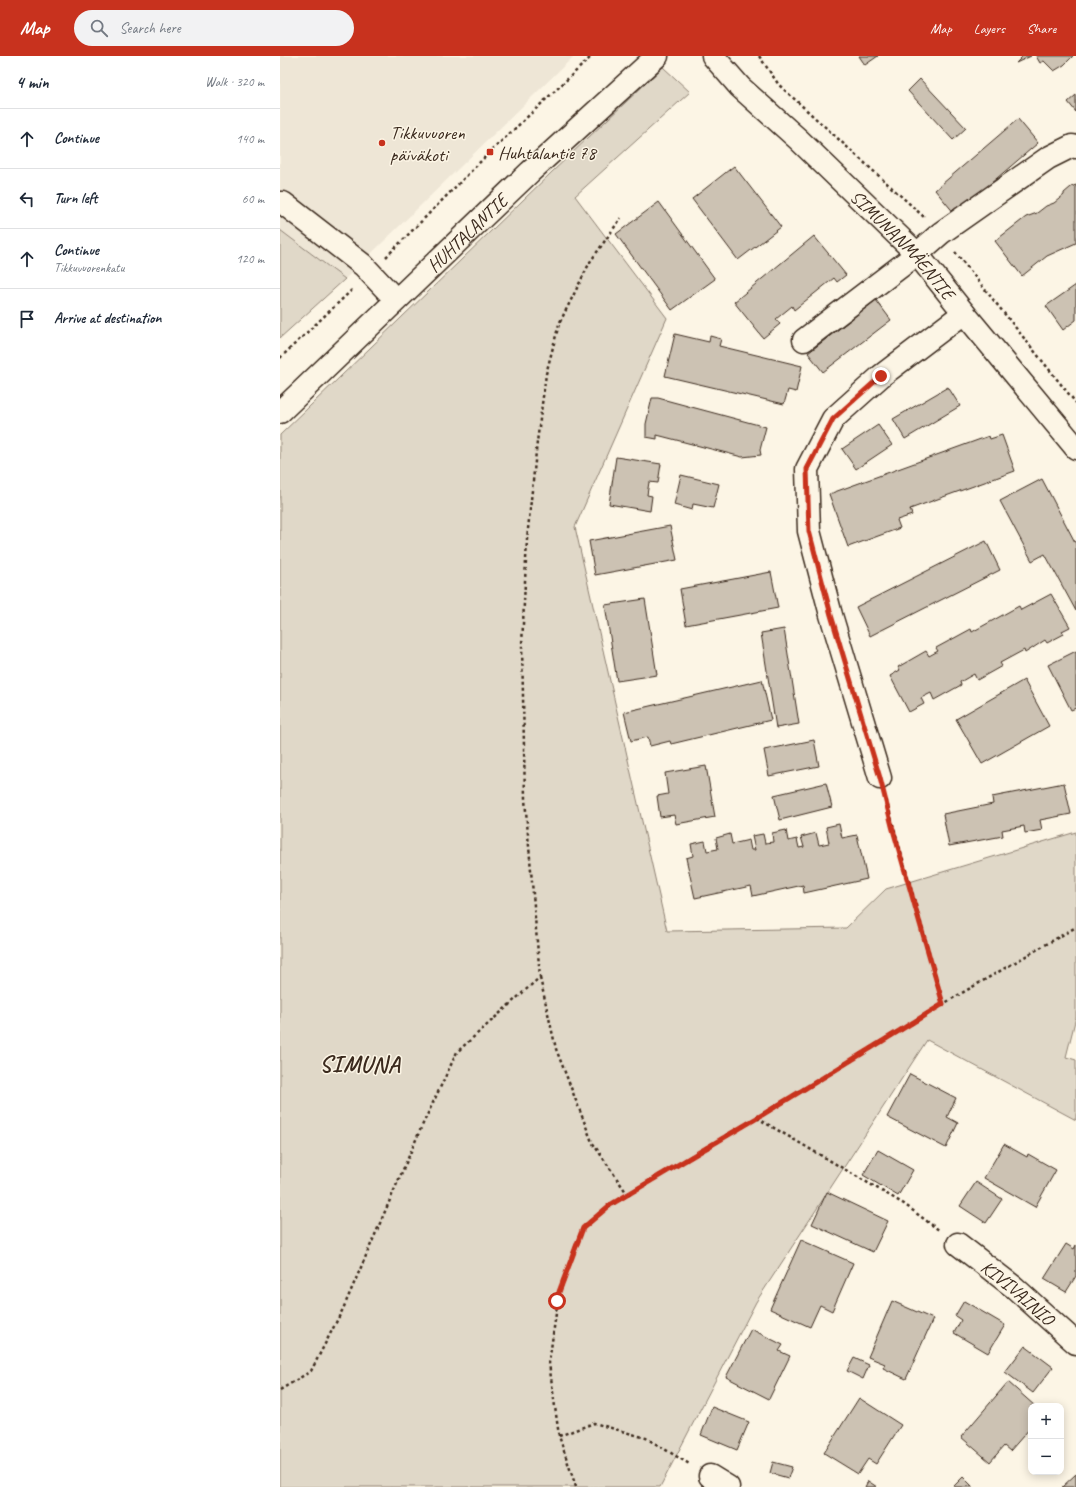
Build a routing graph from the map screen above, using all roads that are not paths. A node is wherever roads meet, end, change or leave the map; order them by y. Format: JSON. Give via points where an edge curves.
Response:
{"nodes":[{"id":1,"x":657,"y":56,"type":"edge"},
{"id":2,"x":713,"y":56,"type":"edge"},
{"id":3,"x":1076,"y":146,"type":"edge"},
{"id":4,"x":281,"y":203,"type":"edge"},
{"id":5,"x":917,"y":254,"type":"junction"},
{"id":6,"x":396,"y":300,"type":"junction"},
{"id":7,"x":964,"y":313,"type":"junction"},
{"id":8,"x":804,"y":340,"type":"dead end"},
{"id":9,"x":280,"y":412,"type":"edge"},
{"id":10,"x":1076,"y":448,"type":"edge"},
{"id":11,"x":880,"y":778,"type":"road end"},
{"id":12,"x":958,"y":1244,"type":"road end"},
{"id":13,"x":1076,"y":1343,"type":"edge"}],
"edges":[{"from":1,"to":6,"type":"street","name":"HUHTALANTIE"},
{"from":2,"to":5,"type":"street","name":"SIMUNANMÄENTIE","via":[[740,87]]},
{"from":3,"to":5,"type":"street","via":[[1048,158],[941,233]]},
{"from":4,"to":6,"type":"street","via":[[357,260]]},
{"from":5,"to":7,"type":"street","name":"SIMUNANMÄENTIE"},
{"from":5,"to":8,"type":"street"},
{"from":6,"to":9,"type":"street","name":"HUHTALANTIE"},
{"from":7,"to":10,"type":"street","name":"SIMUNANMÄENTIE"},
{"from":7,"to":11,"type":"street","via":[[881,376],[833,419],[807,469],[809,531],[831,615]]},
{"from":12,"to":13,"type":"street","name":"KIVIVAINIO","via":[[1014,1288]]}]}
